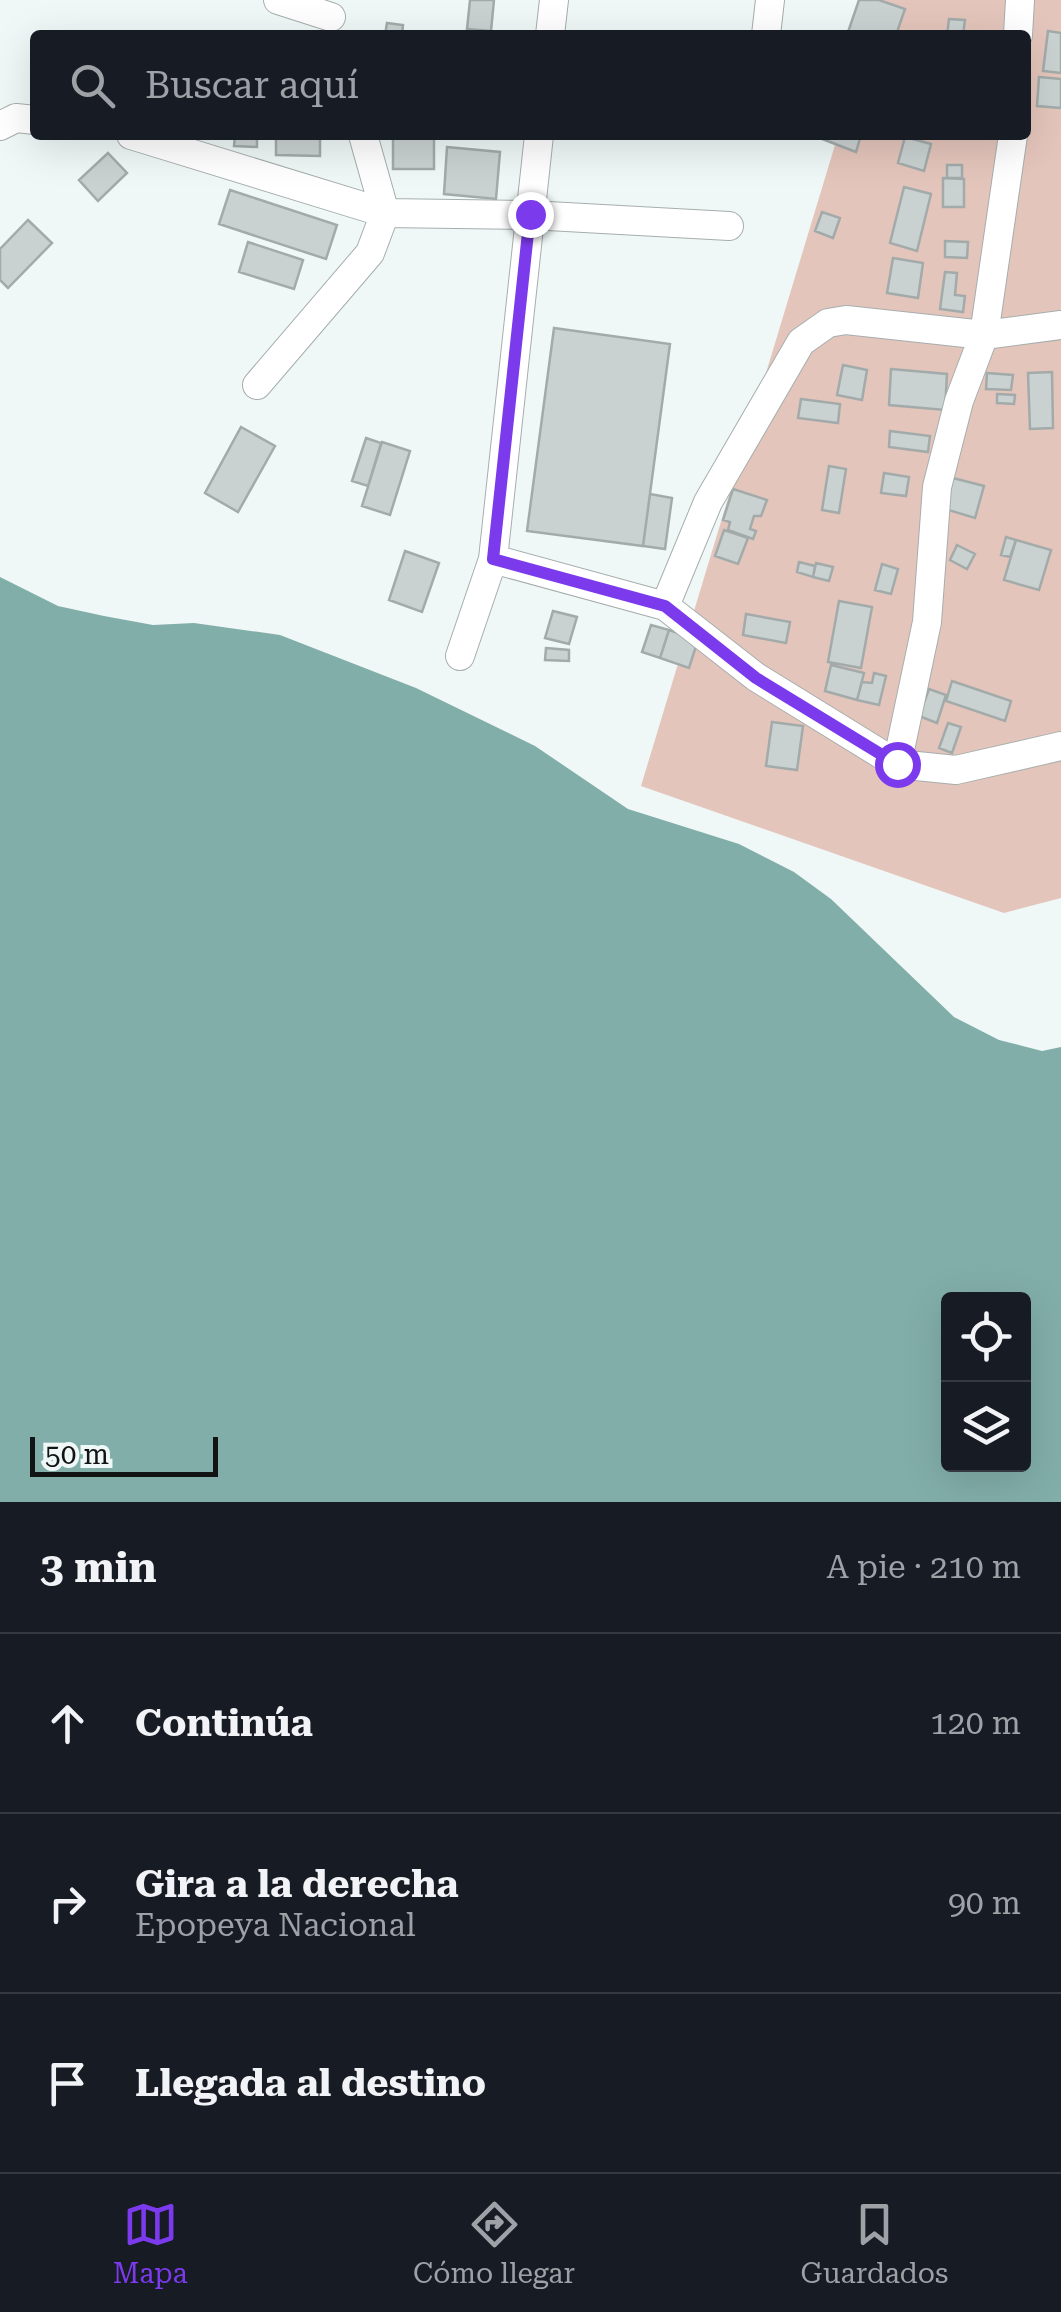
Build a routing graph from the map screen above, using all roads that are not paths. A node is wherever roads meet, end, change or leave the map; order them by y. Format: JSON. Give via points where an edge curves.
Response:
{"nodes":[{"id":1,"x":278,"y":0,"type":"edge"},
{"id":2,"x":554,"y":0,"type":"edge"},
{"id":3,"x":770,"y":0,"type":"edge"},
{"id":4,"x":1020,"y":0,"type":"edge"},
{"id":5,"x":333,"y":17,"type":"edge"},
{"id":6,"x":551,"y":30,"type":"edge"},
{"id":7,"x":767,"y":30,"type":"edge"},
{"id":8,"x":1018,"y":30,"type":"edge"},
{"id":9,"x":30,"y":119,"type":"edge"},
{"id":10,"x":0,"y":126,"type":"edge"},
{"id":11,"x":147,"y":140,"type":"edge"},
{"id":12,"x":364,"y":140,"type":"edge"},
{"id":13,"x":538,"y":140,"type":"edge"},
{"id":14,"x":1012,"y":140,"type":"edge"},
{"id":15,"x":384,"y":213,"type":"junction"},
{"id":16,"x":530,"y":214,"type":"junction"},
{"id":17,"x":730,"y":226,"type":"dead end"},
{"id":18,"x":1061,"y":325,"type":"edge"},
{"id":19,"x":984,"y":335,"type":"junction"},
{"id":20,"x":257,"y":385,"type":"dead end"},
{"id":21,"x":493,"y":559,"type":"junction"},
{"id":22,"x":665,"y":606,"type":"junction"},
{"id":23,"x":460,"y":656,"type":"dead end"},
{"id":24,"x":1061,"y":746,"type":"edge"},
{"id":25,"x":897,"y":764,"type":"junction"}],
"edges":[{"from":1,"to":5,"type":"street"},
{"from":2,"to":6,"type":"street"},
{"from":3,"to":7,"type":"street"},
{"from":4,"to":8,"type":"street"},
{"from":9,"to":10,"type":"street"},
{"from":11,"to":15,"type":"street"},
{"from":12,"to":15,"type":"street"},
{"from":13,"to":16,"type":"street"},
{"from":14,"to":19,"type":"street"},
{"from":15,"to":16,"type":"street"},
{"from":15,"to":20,"type":"street","via":[[370,253]]},
{"from":16,"to":17,"type":"street"},
{"from":16,"to":21,"type":"street"},
{"from":18,"to":19,"type":"street"},
{"from":19,"to":22,"type":"street","via":[[846,320],[828,323],[801,342],[708,502]]},
{"from":19,"to":25,"type":"street","via":[[936,488],[927,622]]},
{"from":21,"to":22,"type":"street"},
{"from":21,"to":23,"type":"street"},
{"from":22,"to":25,"type":"street","via":[[756,678]]},
{"from":24,"to":25,"type":"street","via":[[956,770]]}]}
